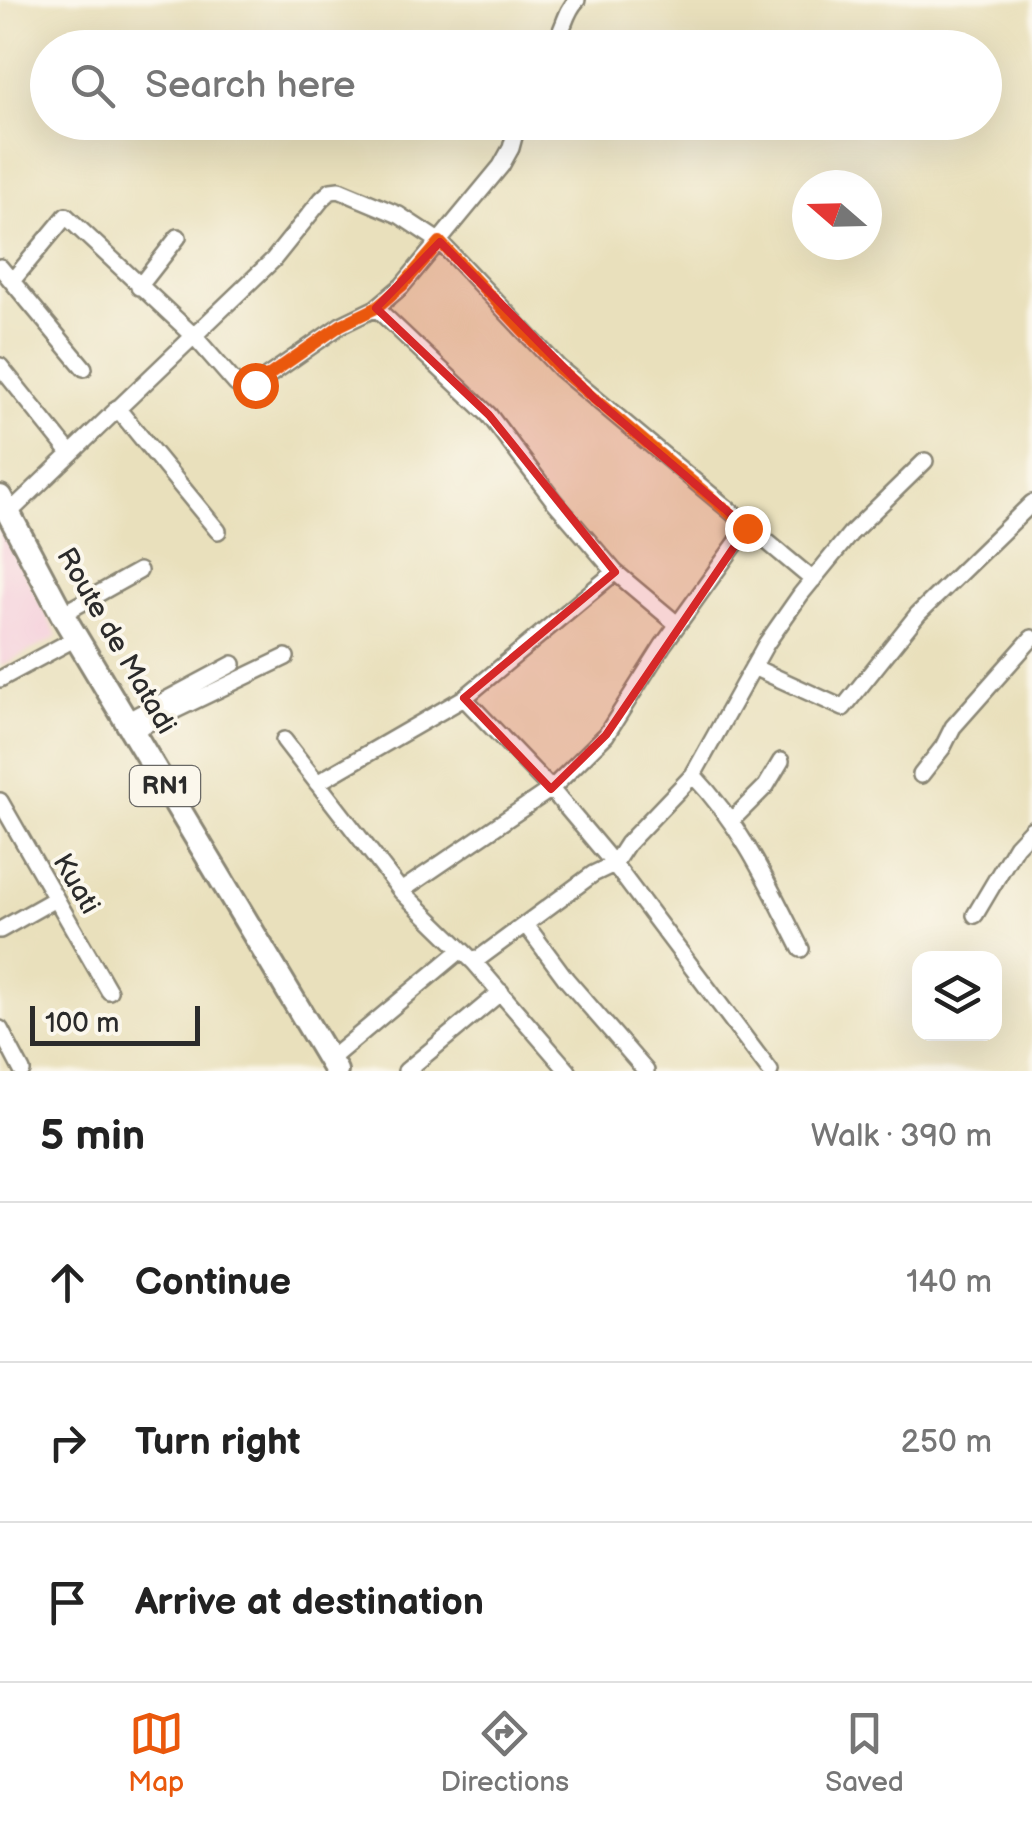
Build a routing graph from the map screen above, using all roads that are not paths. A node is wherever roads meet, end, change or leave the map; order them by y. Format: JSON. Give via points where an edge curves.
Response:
{"nodes":[{"id":1,"x":577,"y":0,"type":"edge"},
{"id":2,"x":564,"y":30,"type":"edge"},
{"id":3,"x":513,"y":140,"type":"edge"},
{"id":4,"x":178,"y":237,"type":"dead end"},
{"id":5,"x":440,"y":242,"type":"junction"},
{"id":6,"x":0,"y":267,"type":"edge"},
{"id":7,"x":12,"y":282,"type":"junction"},
{"id":8,"x":139,"y":286,"type":"junction"},
{"id":9,"x":376,"y":308,"type":"junction"},
{"id":10,"x":194,"y":336,"type":"junction"},
{"id":11,"x":0,"y":366,"type":"edge"},
{"id":12,"x":84,"y":368,"type":"dead end"},
{"id":13,"x":117,"y":408,"type":"junction"},
{"id":14,"x":70,"y":453,"type":"junction"},
{"id":15,"x":925,"y":461,"type":"dead end"},
{"id":16,"x":1032,"y":503,"type":"edge"},
{"id":17,"x":5,"y":505,"type":"edge"},
{"id":18,"x":747,"y":528,"type":"junction"},
{"id":19,"x":218,"y":532,"type":"dead end"},
{"id":20,"x":140,"y":571,"type":"dead end"},
{"id":21,"x":614,"y":572,"type":"junction"},
{"id":22,"x":813,"y":580,"type":"junction"},
{"id":23,"x":62,"y":614,"type":"junction"},
{"id":24,"x":678,"y":624,"type":"junction"},
{"id":25,"x":78,"y":637,"type":"junction"},
{"id":26,"x":1032,"y":638,"type":"edge"},
{"id":27,"x":286,"y":657,"type":"dead end"},
{"id":28,"x":233,"y":664,"type":"dead end"},
{"id":29,"x":753,"y":667,"type":"junction"},
{"id":30,"x":0,"y":678,"type":"edge"},
{"id":31,"x":464,"y":698,"type":"junction"},
{"id":32,"x":132,"y":725,"type":"junction"},
{"id":33,"x":284,"y":740,"type":"dead end"},
{"id":34,"x":780,"y":761,"type":"dead end"},
{"id":35,"x":692,"y":775,"type":"junction"},
{"id":36,"x":920,"y":775,"type":"dead end"},
{"id":37,"x":317,"y":783,"type":"junction"},
{"id":38,"x":551,"y":789,"type":"junction"},
{"id":39,"x":0,"y":801,"type":"edge"},
{"id":40,"x":732,"y":820,"type":"junction"},
{"id":41,"x":1032,"y":829,"type":"edge"},
{"id":42,"x":614,"y":864,"type":"junction"},
{"id":43,"x":401,"y":891,"type":"junction"},
{"id":44,"x":55,"y":898,"type":"junction"},
{"id":45,"x":975,"y":914,"type":"dead end"},
{"id":46,"x":526,"y":925,"type":"junction"},
{"id":47,"x":0,"y":930,"type":"edge"},
{"id":48,"x":801,"y":948,"type":"dead end"},
{"id":49,"x":461,"y":950,"type":"junction"},
{"id":50,"x":474,"y":962,"type":"junction"},
{"id":51,"x":109,"y":990,"type":"dead end"},
{"id":52,"x":501,"y":992,"type":"junction"},
{"id":53,"x":0,"y":1030,"type":"edge"},
{"id":54,"x":332,"y":1066,"type":"edge"},
{"id":55,"x":22,"y":1071,"type":"edge"},
{"id":56,"x":406,"y":1071,"type":"edge"},
{"id":57,"x":568,"y":1071,"type":"edge"},
{"id":58,"x":646,"y":1071,"type":"edge"},
{"id":59,"x":770,"y":1071,"type":"edge"}],
"edges":[{"from":1,"to":2,"type":"street"},
{"from":3,"to":5,"type":"street","via":[[501,166]]},
{"from":4,"to":8,"type":"street"},
{"from":5,"to":9,"type":"street"},
{"from":5,"to":10,"type":"street","via":[[370,200],[331,191]]},
{"from":5,"to":18,"type":"street","via":[[558,368]]},
{"from":6,"to":7,"type":"street"},
{"from":7,"to":8,"type":"street","via":[[66,216]]},
{"from":7,"to":12,"type":"street"},
{"from":8,"to":10,"type":"street"},
{"from":9,"to":10,"type":"street","via":[[248,390]]},
{"from":9,"to":21,"type":"street","via":[[489,414]]},
{"from":10,"to":13,"type":"street"},
{"from":11,"to":14,"type":"street"},
{"from":13,"to":14,"type":"street"},
{"from":13,"to":19,"type":"street"},
{"from":14,"to":17,"type":"street"},
{"from":15,"to":22,"type":"street"},
{"from":16,"to":29,"type":"street","via":[[918,614],[846,706]]},
{"from":17,"to":23,"type":"highway","name":"Route de Matadi","number":"RN1"},
{"from":18,"to":22,"type":"street"},
{"from":18,"to":24,"type":"street"},
{"from":20,"to":23,"type":"street"},
{"from":21,"to":24,"type":"street"},
{"from":21,"to":31,"type":"street"},
{"from":22,"to":29,"type":"street"},
{"from":23,"to":25,"type":"highway","name":"Route de Matadi","number":"RN1"},
{"from":24,"to":38,"type":"street","via":[[606,735]]},
{"from":25,"to":30,"type":"street"},
{"from":25,"to":32,"type":"highway","name":"Route de Matadi","number":"RN1"},
{"from":26,"to":36,"type":"street"},
{"from":27,"to":32,"type":"street"},
{"from":28,"to":32,"type":"street"},
{"from":29,"to":35,"type":"street"},
{"from":31,"to":37,"type":"street"},
{"from":31,"to":38,"type":"street"},
{"from":32,"to":54,"type":"highway","name":"Route de Matadi","number":"RN1"},
{"from":33,"to":37,"type":"street"},
{"from":34,"to":40,"type":"street"},
{"from":35,"to":40,"type":"street"},
{"from":35,"to":42,"type":"street"},
{"from":37,"to":43,"type":"street"},
{"from":38,"to":42,"type":"street"},
{"from":38,"to":43,"type":"street"},
{"from":39,"to":44,"type":"street","name":"Kuati"},
{"from":40,"to":48,"type":"street"},
{"from":41,"to":45,"type":"street"},
{"from":42,"to":46,"type":"street"},
{"from":42,"to":59,"type":"street"},
{"from":43,"to":49,"type":"street"},
{"from":44,"to":47,"type":"street"},
{"from":44,"to":51,"type":"street","name":"Kuati"},
{"from":46,"to":50,"type":"street"},
{"from":46,"to":58,"type":"street"},
{"from":49,"to":50,"type":"street"},
{"from":49,"to":54,"type":"street"},
{"from":50,"to":52,"type":"street"},
{"from":52,"to":56,"type":"street"},
{"from":52,"to":57,"type":"street"},
{"from":53,"to":55,"type":"street"}]}
